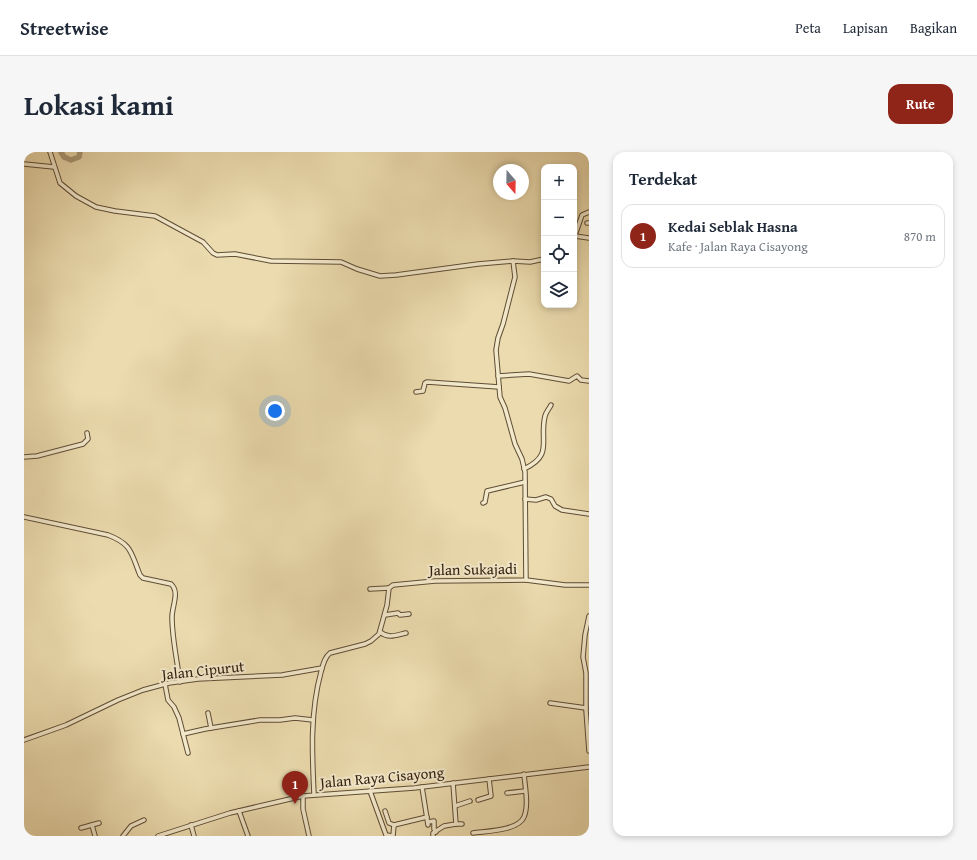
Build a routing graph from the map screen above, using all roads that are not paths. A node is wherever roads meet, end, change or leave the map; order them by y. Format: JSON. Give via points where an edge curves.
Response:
{"nodes":[{"id":1,"x":50,"y":152,"type":"edge"},
{"id":2,"x":24,"y":164,"type":"edge"},
{"id":3,"x":54,"y":167,"type":"junction"},
{"id":4,"x":589,"y":212,"type":"edge"},
{"id":5,"x":574,"y":236,"type":"edge"},
{"id":6,"x":577,"y":237,"type":"edge"},
{"id":7,"x":589,"y":238,"type":"edge"},
{"id":8,"x":541,"y":260,"type":"edge"},
{"id":9,"x":513,"y":261,"type":"junction"},
{"id":10,"x":498,"y":376,"type":"junction"},
{"id":11,"x":589,"y":381,"type":"edge"},
{"id":12,"x":499,"y":387,"type":"junction"},
{"id":13,"x":416,"y":392,"type":"dead end"},
{"id":14,"x":551,"y":405,"type":"dead end"},
{"id":15,"x":87,"y":433,"type":"dead end"},
{"id":16,"x":24,"y":457,"type":"edge"},
{"id":17,"x":524,"y":469,"type":"junction"},
{"id":18,"x":525,"y":482,"type":"junction"},
{"id":19,"x":525,"y":499,"type":"junction"},
{"id":20,"x":483,"y":503,"type":"dead end"},
{"id":21,"x":589,"y":514,"type":"edge"},
{"id":22,"x":24,"y":517,"type":"edge"},
{"id":23,"x":526,"y":580,"type":"junction"},
{"id":24,"x":589,"y":585,"type":"edge"},
{"id":25,"x":389,"y":588,"type":"junction"},
{"id":26,"x":370,"y":589,"type":"dead end"},
{"id":27,"x":409,"y":614,"type":"dead end"},
{"id":28,"x":384,"y":615,"type":"junction"},
{"id":29,"x":589,"y":616,"type":"edge"},
{"id":30,"x":380,"y":632,"type":"junction"},
{"id":31,"x":406,"y":633,"type":"dead end"},
{"id":32,"x":322,"y":668,"type":"junction"},
{"id":33,"x":180,"y":682,"type":"junction"},
{"id":34,"x":165,"y":684,"type":"junction"},
{"id":35,"x":550,"y":703,"type":"dead end"},
{"id":36,"x":586,"y":708,"type":"junction"},
{"id":37,"x":208,"y":713,"type":"dead end"},
{"id":38,"x":313,"y":720,"type":"junction"},
{"id":39,"x":211,"y":728,"type":"junction"},
{"id":40,"x":183,"y":734,"type":"junction"},
{"id":41,"x":24,"y":740,"type":"edge"},
{"id":42,"x":589,"y":751,"type":"edge"},
{"id":43,"x":188,"y":753,"type":"dead end"},
{"id":44,"x":589,"y":766,"type":"edge"},
{"id":45,"x":524,"y":774,"type":"junction"},
{"id":46,"x":489,"y":778,"type":"junction"},
{"id":47,"x":453,"y":783,"type":"junction"},
{"id":48,"x":422,"y":787,"type":"junction"},
{"id":49,"x":370,"y":790,"type":"junction"},
{"id":50,"x":525,"y":791,"type":"junction"},
{"id":51,"x":507,"y":793,"type":"dead end"},
{"id":52,"x":314,"y":794,"type":"junction"},
{"id":53,"x":303,"y":796,"type":"junction"},
{"id":54,"x":478,"y":800,"type":"dead end"},
{"id":55,"x":470,"y":801,"type":"dead end"},
{"id":56,"x":455,"y":806,"type":"junction"},
{"id":57,"x":239,"y":811,"type":"junction"},
{"id":58,"x":385,"y":811,"type":"dead end"},
{"id":59,"x":427,"y":817,"type":"junction"},
{"id":60,"x":144,"y":820,"type":"dead end"},
{"id":61,"x":99,"y":823,"type":"dead end"},
{"id":62,"x":456,"y":824,"type":"junction"},
{"id":63,"x":462,"y":824,"type":"dead end"},
{"id":64,"x":394,"y":825,"type":"junction"},
{"id":65,"x":92,"y":826,"type":"junction"},
{"id":66,"x":191,"y":826,"type":"junction"},
{"id":67,"x":81,"y":828,"type":"dead end"},
{"id":68,"x":473,"y":833,"type":"dead end"},
{"id":69,"x":95,"y":836,"type":"edge"},
{"id":70,"x":123,"y":836,"type":"edge"},
{"id":71,"x":160,"y":836,"type":"edge"},
{"id":72,"x":194,"y":836,"type":"edge"},
{"id":73,"x":248,"y":836,"type":"edge"},
{"id":74,"x":309,"y":836,"type":"edge"}],
"edges":[{"from":1,"to":3,"type":"street"},
{"from":2,"to":3,"type":"street"},
{"from":3,"to":9,"type":"street","via":[[60,183],[96,207],[159,218],[203,242],[217,255],[235,254],[271,261],[341,262],[380,276]]},
{"from":4,"to":5,"type":"street","via":[[580,218]]},
{"from":6,"to":7,"type":"street"},
{"from":8,"to":9,"type":"street"},
{"from":9,"to":10,"type":"street","name":"Jalan Sukajadi","via":[[515,276],[496,350]]},
{"from":10,"to":11,"type":"street","via":[[529,374],[569,381],[577,376],[581,380]]},
{"from":10,"to":12,"type":"street","name":"Jalan Sukajadi"},
{"from":12,"to":13,"type":"street","via":[[427,382],[423,391]]},
{"from":12,"to":17,"type":"street","name":"Jalan Sukajadi","via":[[514,444]]},
{"from":14,"to":17,"type":"street","via":[[545,414],[542,455]]},
{"from":15,"to":16,"type":"street","via":[[88,439],[83,444]]},
{"from":17,"to":18,"type":"street","name":"Jalan Sukajadi"},
{"from":18,"to":19,"type":"street","name":"Jalan Sukajadi"},
{"from":18,"to":20,"type":"street","via":[[487,491]]},
{"from":19,"to":21,"type":"street","via":[[536,500],[546,497],[562,510]]},
{"from":19,"to":23,"type":"street","name":"Jalan Sukajadi"},
{"from":22,"to":33,"type":"street","via":[[119,539],[129,548],[143,578],[171,584],[174,587],[172,616]]},
{"from":23,"to":24,"type":"street"},
{"from":23,"to":25,"type":"street","name":"Jalan Sukajadi","via":[[435,581],[393,585]]},
{"from":25,"to":26,"type":"street","name":"Jalan Sukajadi"},
{"from":25,"to":28,"type":"street"},
{"from":27,"to":28,"type":"street"},
{"from":28,"to":30,"type":"street"},
{"from":29,"to":36,"type":"street","via":[[583,657],[586,673]]},
{"from":30,"to":31,"type":"street","via":[[388,636]]},
{"from":30,"to":32,"type":"street","via":[[371,641],[330,653]]},
{"from":32,"to":33,"type":"street","name":"Jalan Cipurut","via":[[282,675]]},
{"from":32,"to":38,"type":"street"},
{"from":33,"to":34,"type":"street","name":"Jalan Cipurut"},
{"from":34,"to":40,"type":"street","via":[[167,699],[174,707]]},
{"from":34,"to":41,"type":"street","name":"Jalan Cipurut","via":[[143,690],[66,725]]},
{"from":35,"to":36,"type":"street"},
{"from":36,"to":42,"type":"street"},
{"from":37,"to":39,"type":"street"},
{"from":38,"to":39,"type":"street","via":[[260,720]]},
{"from":38,"to":52,"type":"street"},
{"from":39,"to":40,"type":"street"},
{"from":40,"to":43,"type":"street"},
{"from":44,"to":45,"type":"street","name":"Jalan Raya Cisayong"},
{"from":45,"to":46,"type":"street","name":"Jalan Raya Cisayong"},
{"from":45,"to":50,"type":"street"},
{"from":46,"to":47,"type":"street","name":"Jalan Raya Cisayong"},
{"from":46,"to":54,"type":"street","via":[[491,796]]},
{"from":47,"to":48,"type":"street","name":"Jalan Raya Cisayong"},
{"from":47,"to":56,"type":"street"},
{"from":48,"to":49,"type":"street","name":"Jalan Raya Cisayong"},
{"from":48,"to":59,"type":"street"},
{"from":49,"to":52,"type":"street","name":"Jalan Raya Cisayong"},
{"from":49,"to":64,"type":"street","via":[[386,835],[394,836]]},
{"from":50,"to":51,"type":"street"},
{"from":50,"to":68,"type":"street","via":[[525,812],[519,823],[512,828]]},
{"from":52,"to":53,"type":"street","name":"Jalan Raya Cisayong"},
{"from":53,"to":57,"type":"street","name":"Jalan Raya Cisayong"},
{"from":53,"to":74,"type":"street"},
{"from":55,"to":56,"type":"street"},
{"from":56,"to":62,"type":"street"},
{"from":57,"to":66,"type":"street","name":"Jalan Raya Cisayong"},
{"from":57,"to":73,"type":"street"},
{"from":58,"to":64,"type":"street","via":[[389,823]]},
{"from":59,"to":62,"type":"street","via":[[428,823],[434,821],[434,833],[444,826]]},
{"from":59,"to":64,"type":"street"},
{"from":60,"to":70,"type":"street","via":[[132,826]]},
{"from":61,"to":65,"type":"street"},
{"from":62,"to":63,"type":"street"},
{"from":65,"to":67,"type":"street"},
{"from":65,"to":69,"type":"street"},
{"from":66,"to":71,"type":"street","name":"Jalan Raya Cisayong"},
{"from":66,"to":72,"type":"street"}]}
